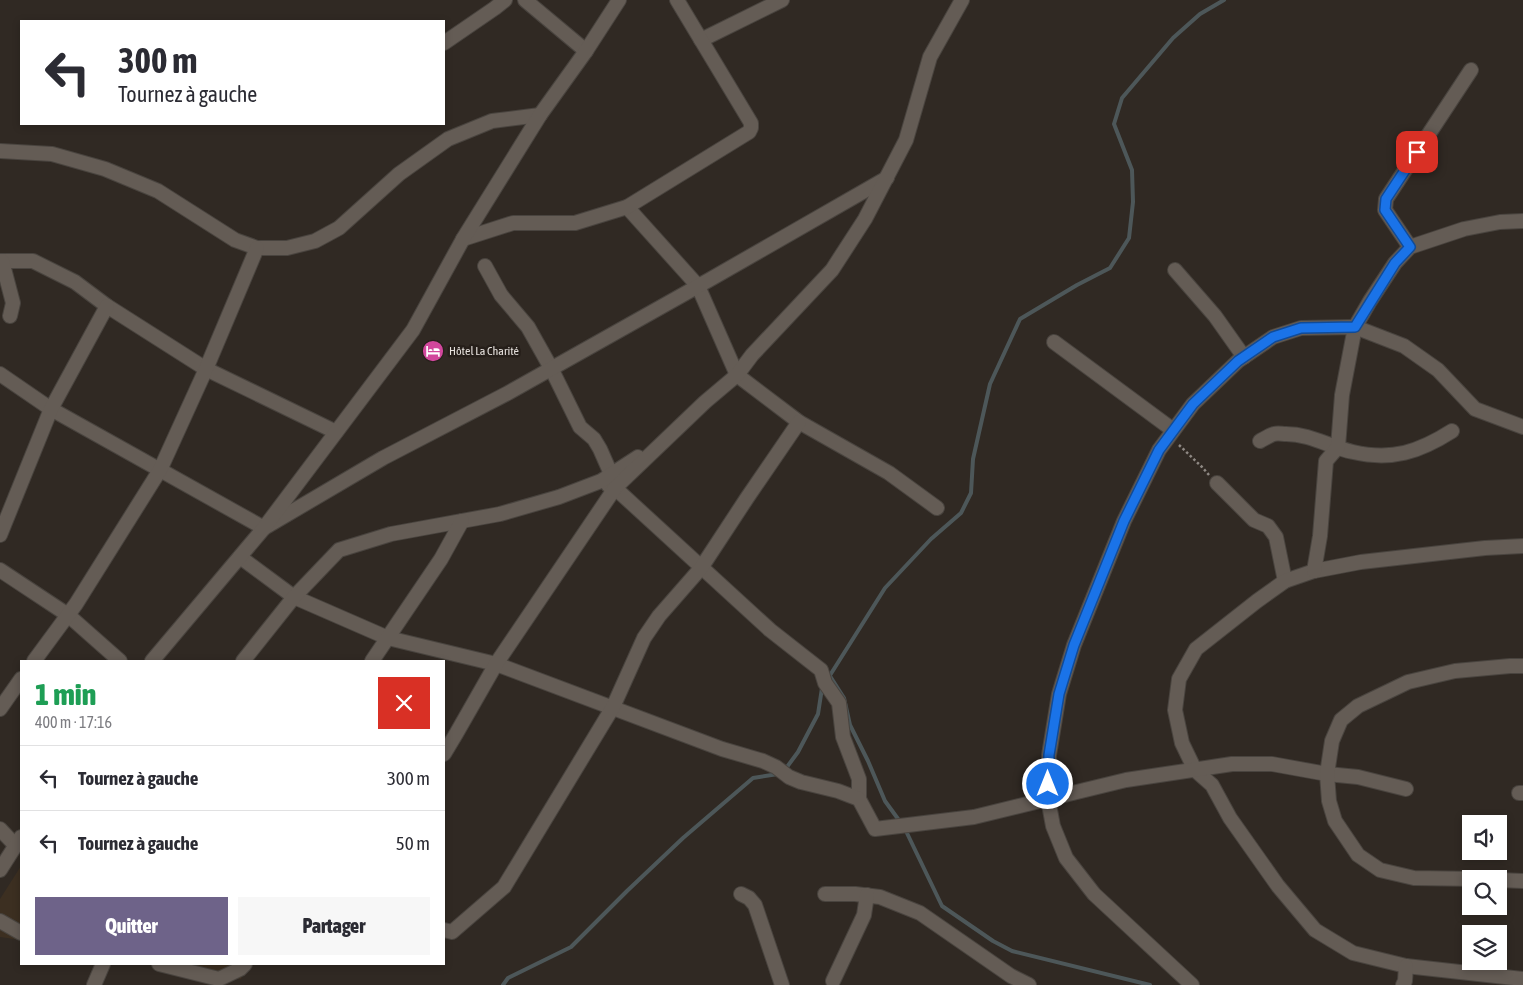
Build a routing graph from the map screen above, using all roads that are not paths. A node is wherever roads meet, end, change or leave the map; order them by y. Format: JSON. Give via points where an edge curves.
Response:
{"nodes":[{"id":1,"x":505,"y":0,"type":"edge"},
{"id":2,"x":525,"y":0,"type":"edge"},
{"id":3,"x":619,"y":0,"type":"edge"},
{"id":4,"x":677,"y":0,"type":"edge"},
{"id":5,"x":782,"y":0,"type":"edge"},
{"id":6,"x":962,"y":0,"type":"edge"},
{"id":7,"x":701,"y":40,"type":"junction"},
{"id":8,"x":445,"y":42,"type":"edge"},
{"id":9,"x":586,"y":51,"type":"junction"},
{"id":10,"x":1471,"y":70,"type":"dead end"},
{"id":11,"x":540,"y":115,"type":"junction"},
{"id":12,"x":0,"y":151,"type":"edge"},
{"id":13,"x":887,"y":178,"type":"junction"},
{"id":14,"x":626,"y":207,"type":"junction"},
{"id":15,"x":1523,"y":221,"type":"edge"},
{"id":16,"x":463,"y":239,"type":"junction"},
{"id":17,"x":1410,"y":247,"type":"junction"},
{"id":18,"x":257,"y":248,"type":"junction"},
{"id":19,"x":1,"y":261,"type":"edge"},
{"id":20,"x":485,"y":266,"type":"dead end"},
{"id":21,"x":1175,"y":270,"type":"dead end"},
{"id":22,"x":698,"y":286,"type":"junction"},
{"id":23,"x":107,"y":306,"type":"junction"},
{"id":24,"x":10,"y":316,"type":"dead end"},
{"id":25,"x":1355,"y":327,"type":"junction"},
{"id":26,"x":1054,"y":342,"type":"dead end"},
{"id":27,"x":1244,"y":357,"type":"junction"},
{"id":28,"x":552,"y":368,"type":"junction"},
{"id":29,"x":206,"y":369,"type":"junction"},
{"id":30,"x":0,"y":374,"type":"edge"},
{"id":31,"x":737,"y":375,"type":"junction"},
{"id":32,"x":52,"y":409,"type":"junction"},
{"id":33,"x":800,"y":422,"type":"junction"},
{"id":34,"x":1523,"y":427,"type":"edge"},
{"id":35,"x":1452,"y":431,"type":"dead end"},
{"id":36,"x":336,"y":432,"type":"junction"},
{"id":37,"x":1172,"y":433,"type":"junction"},
{"id":38,"x":1260,"y":441,"type":"dead end"},
{"id":39,"x":660,"y":444,"type":"junction"},
{"id":40,"x":1338,"y":447,"type":"junction"},
{"id":41,"x":160,"y":470,"type":"junction"},
{"id":42,"x":606,"y":478,"type":"junction"},
{"id":43,"x":1217,"y":483,"type":"road end"},
{"id":44,"x":615,"y":488,"type":"junction"},
{"id":45,"x":937,"y":508,"type":"dead end"},
{"id":46,"x":462,"y":521,"type":"junction"},
{"id":47,"x":264,"y":528,"type":"junction"},
{"id":48,"x":0,"y":535,"type":"edge"},
{"id":49,"x":1523,"y":546,"type":"edge"},
{"id":50,"x":240,"y":556,"type":"junction"},
{"id":51,"x":701,"y":568,"type":"junction"},
{"id":52,"x":0,"y":570,"type":"edge"},
{"id":53,"x":1314,"y":571,"type":"junction"},
{"id":54,"x":1285,"y":581,"type":"junction"},
{"id":55,"x":294,"y":597,"type":"junction"},
{"id":56,"x":68,"y":615,"type":"junction"},
{"id":57,"x":388,"y":638,"type":"junction"},
{"id":58,"x":35,"y":660,"type":"edge"},
{"id":59,"x":119,"y":660,"type":"edge"},
{"id":60,"x":153,"y":660,"type":"edge"},
{"id":61,"x":244,"y":660,"type":"edge"},
{"id":62,"x":373,"y":660,"type":"edge"},
{"id":63,"x":496,"y":664,"type":"junction"},
{"id":64,"x":1523,"y":666,"type":"edge"},
{"id":65,"x":20,"y":679,"type":"edge"},
{"id":66,"x":613,"y":707,"type":"junction"},
{"id":67,"x":0,"y":709,"type":"edge"},
{"id":68,"x":445,"y":752,"type":"edge"},
{"id":69,"x":1195,"y":770,"type":"junction"},
{"id":70,"x":1327,"y":774,"type":"junction"},
{"id":71,"x":1406,"y":789,"type":"dead end"},
{"id":72,"x":859,"y":799,"type":"junction"},
{"id":73,"x":1048,"y":799,"type":"junction"},
{"id":74,"x":0,"y":830,"type":"edge"},
{"id":75,"x":18,"y":841,"type":"edge"},
{"id":76,"x":0,"y":870,"type":"edge"},
{"id":77,"x":1462,"y":879,"type":"edge"},
{"id":78,"x":1507,"y":880,"type":"edge"},
{"id":79,"x":1523,"y":881,"type":"edge"},
{"id":80,"x":741,"y":894,"type":"dead end"},
{"id":81,"x":825,"y":894,"type":"dead end"},
{"id":82,"x":867,"y":895,"type":"junction"},
{"id":83,"x":0,"y":921,"type":"edge"},
{"id":84,"x":445,"y":930,"type":"edge"},
{"id":85,"x":20,"y":932,"type":"edge"},
{"id":86,"x":104,"y":965,"type":"edge"},
{"id":87,"x":162,"y":965,"type":"edge"},
{"id":88,"x":244,"y":965,"type":"edge"},
{"id":89,"x":1406,"y":966,"type":"junction"},
{"id":90,"x":1523,"y":979,"type":"edge"},
{"id":91,"x":833,"y":980,"type":"dead end"},
{"id":92,"x":218,"y":982,"type":"edge"},
{"id":93,"x":94,"y":985,"type":"edge"},
{"id":94,"x":782,"y":985,"type":"edge"},
{"id":95,"x":1029,"y":985,"type":"edge"},
{"id":96,"x":1192,"y":985,"type":"edge"},
{"id":97,"x":1403,"y":985,"type":"edge"}],
"edges":[{"from":1,"to":8,"type":"street"},
{"from":2,"to":9,"type":"street"},
{"from":3,"to":9,"type":"street"},
{"from":4,"to":7,"type":"street"},
{"from":5,"to":7,"type":"street"},
{"from":6,"to":13,"type":"street","via":[[930,57],[906,140]]},
{"from":7,"to":14,"type":"street","via":[[751,128]]},
{"from":9,"to":11,"type":"street"},
{"from":10,"to":17,"type":"street","via":[[1386,199],[1385,210]]},
{"from":11,"to":16,"type":"street"},
{"from":11,"to":18,"type":"street","via":[[492,121],[448,139],[399,174],[339,228],[315,241],[287,248]]},
{"from":12,"to":18,"type":"street","via":[[52,154],[105,169],[158,191],[235,240]]},
{"from":13,"to":22,"type":"street"},
{"from":13,"to":31,"type":"street","via":[[832,270]]},
{"from":14,"to":16,"type":"street","via":[[575,223],[513,222]]},
{"from":14,"to":22,"type":"street"},
{"from":15,"to":17,"type":"street","via":[[1464,229]]},
{"from":16,"to":36,"type":"street","via":[[413,330]]},
{"from":17,"to":25,"type":"street","via":[[1395,263]]},
{"from":18,"to":29,"type":"street"},
{"from":19,"to":23,"type":"street","via":[[33,261],[75,282]]},
{"from":19,"to":24,"type":"street","via":[[13,302]]},
{"from":20,"to":28,"type":"street","via":[[501,295],[528,327]]},
{"from":21,"to":27,"type":"street","via":[[1215,316]]},
{"from":22,"to":28,"type":"street"},
{"from":22,"to":31,"type":"street"},
{"from":23,"to":29,"type":"street"},
{"from":23,"to":32,"type":"street"},
{"from":25,"to":27,"type":"street","via":[[1301,328],[1273,337]]},
{"from":25,"to":34,"type":"street","via":[[1404,346],[1438,370],[1475,409]]},
{"from":25,"to":40,"type":"street","via":[[1342,395]]},
{"from":26,"to":37,"type":"street"},
{"from":27,"to":37,"type":"street","via":[[1193,404]]},
{"from":28,"to":42,"type":"street","via":[[580,427],[600,449]]},
{"from":28,"to":47,"type":"street","via":[[383,458]]},
{"from":29,"to":36,"type":"street"},
{"from":29,"to":41,"type":"street"},
{"from":30,"to":32,"type":"street"},
{"from":31,"to":33,"type":"street"},
{"from":31,"to":39,"type":"street"},
{"from":32,"to":41,"type":"street"},
{"from":32,"to":48,"type":"street"},
{"from":33,"to":45,"type":"street","via":[[889,473]]},
{"from":33,"to":51,"type":"street"},
{"from":35,"to":40,"type":"street","via":[[1401,455],[1376,455]]},
{"from":36,"to":47,"type":"street"},
{"from":37,"to":73,"type":"street","via":[[1159,450],[1124,521],[1074,645],[1059,694],[1049,755]]},
{"from":38,"to":40,"type":"street","via":[[1274,434],[1293,434]]},
{"from":39,"to":42,"type":"street"},
{"from":39,"to":44,"type":"street"},
{"from":40,"to":53,"type":"street","via":[[1326,461]]},
{"from":41,"to":47,"type":"street"},
{"from":41,"to":56,"type":"street"},
{"from":42,"to":44,"type":"street"},
{"from":42,"to":46,"type":"street","via":[[559,497]]},
{"from":43,"to":54,"type":"street","via":[[1254,520],[1268,526],[1276,537]]},
{"from":44,"to":51,"type":"street"},
{"from":44,"to":63,"type":"street"},
{"from":46,"to":55,"type":"street","via":[[391,534],[339,550]]},
{"from":46,"to":57,"type":"street","via":[[441,559]]},
{"from":47,"to":50,"type":"street"},
{"from":49,"to":53,"type":"street","via":[[1361,562]]},
{"from":50,"to":55,"type":"street"},
{"from":50,"to":60,"type":"street"},
{"from":51,"to":66,"type":"street","via":[[644,638]]},
{"from":51,"to":72,"type":"street","via":[[770,630],[821,670],[838,703],[843,737],[858,779]]},
{"from":52,"to":56,"type":"street"},
{"from":53,"to":54,"type":"street"},
{"from":54,"to":69,"type":"street","via":[[1196,650],[1179,679],[1175,710],[1182,743]]},
{"from":55,"to":57,"type":"street"},
{"from":55,"to":61,"type":"street"},
{"from":56,"to":58,"type":"street"},
{"from":56,"to":59,"type":"street"},
{"from":57,"to":62,"type":"street"},
{"from":57,"to":63,"type":"street"},
{"from":63,"to":66,"type":"street"},
{"from":63,"to":68,"type":"street"},
{"from":64,"to":70,"type":"street","via":[[1455,671],[1408,682],[1358,706],[1341,720],[1332,741]]},
{"from":65,"to":67,"type":"street"},
{"from":66,"to":72,"type":"street","via":[[722,749],[763,761],[801,782]]},
{"from":66,"to":84,"type":"street","via":[[504,888],[452,932]]},
{"from":69,"to":70,"type":"street","via":[[1232,764],[1272,764]]},
{"from":69,"to":73,"type":"street","via":[[1126,780]]},
{"from":69,"to":89,"type":"street","via":[[1212,784],[1230,818],[1278,886],[1315,930],[1352,953]]},
{"from":70,"to":71,"type":"street","via":[[1358,777]]},
{"from":70,"to":77,"type":"street","via":[[1335,822],[1358,855],[1380,870],[1414,878]]},
{"from":72,"to":73,"type":"street","via":[[875,829],[974,817]]},
{"from":73,"to":96,"type":"street","via":[[1053,826],[1066,858],[1094,894]]},
{"from":74,"to":75,"type":"street"},
{"from":75,"to":76,"type":"street"},
{"from":78,"to":79,"type":"street"},
{"from":80,"to":94,"type":"street","via":[[755,905]]},
{"from":81,"to":82,"type":"street"},
{"from":82,"to":91,"type":"street","via":[[864,916]]},
{"from":82,"to":95,"type":"street","via":[[920,913],[1010,976]]},
{"from":83,"to":85,"type":"street"},
{"from":86,"to":93,"type":"street"},
{"from":87,"to":92,"type":"street"},
{"from":88,"to":92,"type":"street"},
{"from":89,"to":90,"type":"street"},
{"from":89,"to":97,"type":"street"}]}
